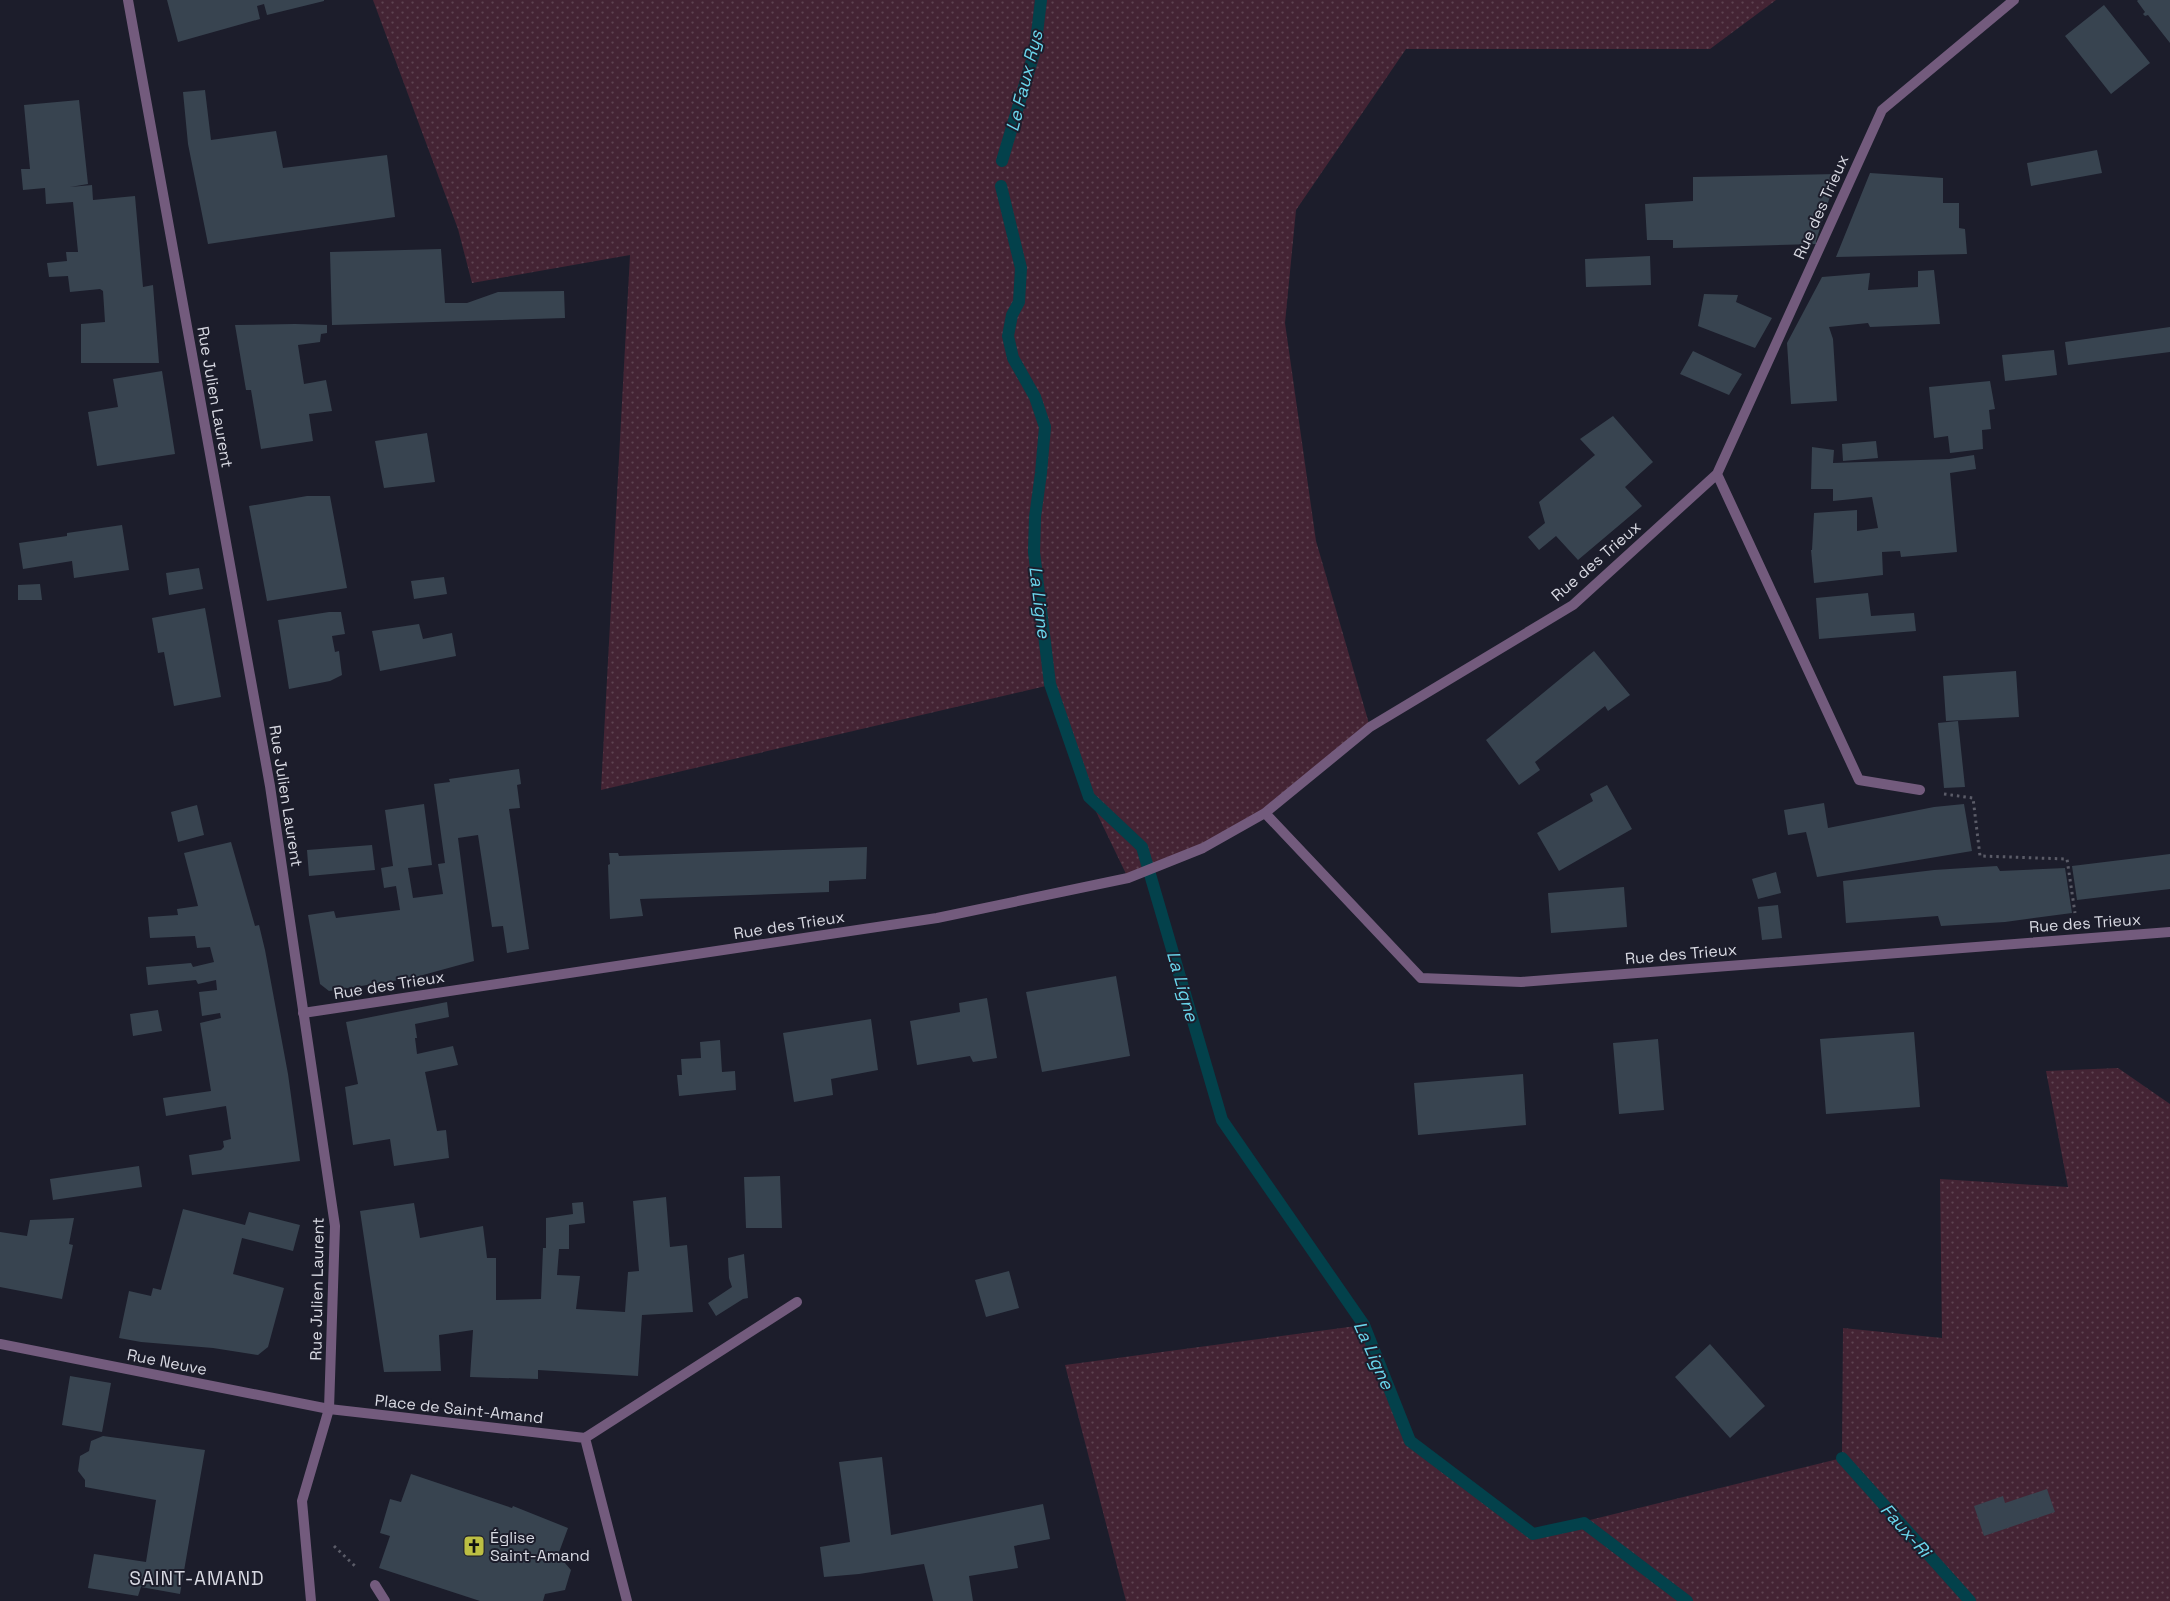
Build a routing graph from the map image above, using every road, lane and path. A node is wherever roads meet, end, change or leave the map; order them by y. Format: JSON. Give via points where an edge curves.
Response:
{"nodes":[{"id":1,"x":128,"y":0,"type":"edge"},
{"id":2,"x":2014,"y":0,"type":"edge"},
{"id":3,"x":1717,"y":474,"type":"junction"},
{"id":4,"x":1920,"y":790,"type":"joint"},
{"id":5,"x":1265,"y":813,"type":"junction"},
{"id":6,"x":2170,"y":932,"type":"edge"},
{"id":7,"x":2079,"y":938,"type":"junction"},
{"id":8,"x":303,"y":1013,"type":"junction"},
{"id":9,"x":798,"y":1302,"type":"dead end"},
{"id":10,"x":0,"y":1344,"type":"edge"},
{"id":11,"x":329,"y":1409,"type":"junction"},
{"id":12,"x":585,"y":1438,"type":"junction"},
{"id":13,"x":303,"y":1516,"type":"junction"},
{"id":14,"x":375,"y":1585,"type":"joint"},
{"id":15,"x":311,"y":1601,"type":"edge"},
{"id":16,"x":385,"y":1601,"type":"edge"},
{"id":17,"x":627,"y":1601,"type":"edge"}],
"edges":[{"from":1,"to":8,"type":"street","name":"Rue Julien Laurent","via":[[270,786]]},
{"from":2,"to":3,"type":"street","name":"Rue des Trieux","via":[[1882,110]]},
{"from":3,"to":4,"type":"street","via":[[1858,780]]},
{"from":3,"to":5,"type":"street","name":"Rue des Trieux","via":[[1573,605],[1370,727]]},
{"from":4,"to":7,"type":"path","via":[[1973,798],[1980,856],[2067,859]]},
{"from":5,"to":7,"type":"street","name":"Rue des Trieux","via":[[1421,978],[1521,982]]},
{"from":5,"to":8,"type":"street","name":"Rue des Trieux","via":[[1203,848],[1128,878],[937,918]]},
{"from":6,"to":7,"type":"street","name":"Rue des Trieux"},
{"from":8,"to":11,"type":"street","name":"Rue Julien Laurent","via":[[336,1226]]},
{"from":9,"to":12,"type":"street"},
{"from":10,"to":11,"type":"street","name":"Rue Neuve"},
{"from":11,"to":12,"type":"street","name":"Place de Saint-Amand"},
{"from":11,"to":13,"type":"street","name":"Rue Julien Laurent","via":[[302,1501]]},
{"from":12,"to":17,"type":"street"},
{"from":13,"to":14,"type":"path"},
{"from":13,"to":15,"type":"street","name":"Rue Julien Laurent"},
{"from":14,"to":16,"type":"street"}]}
